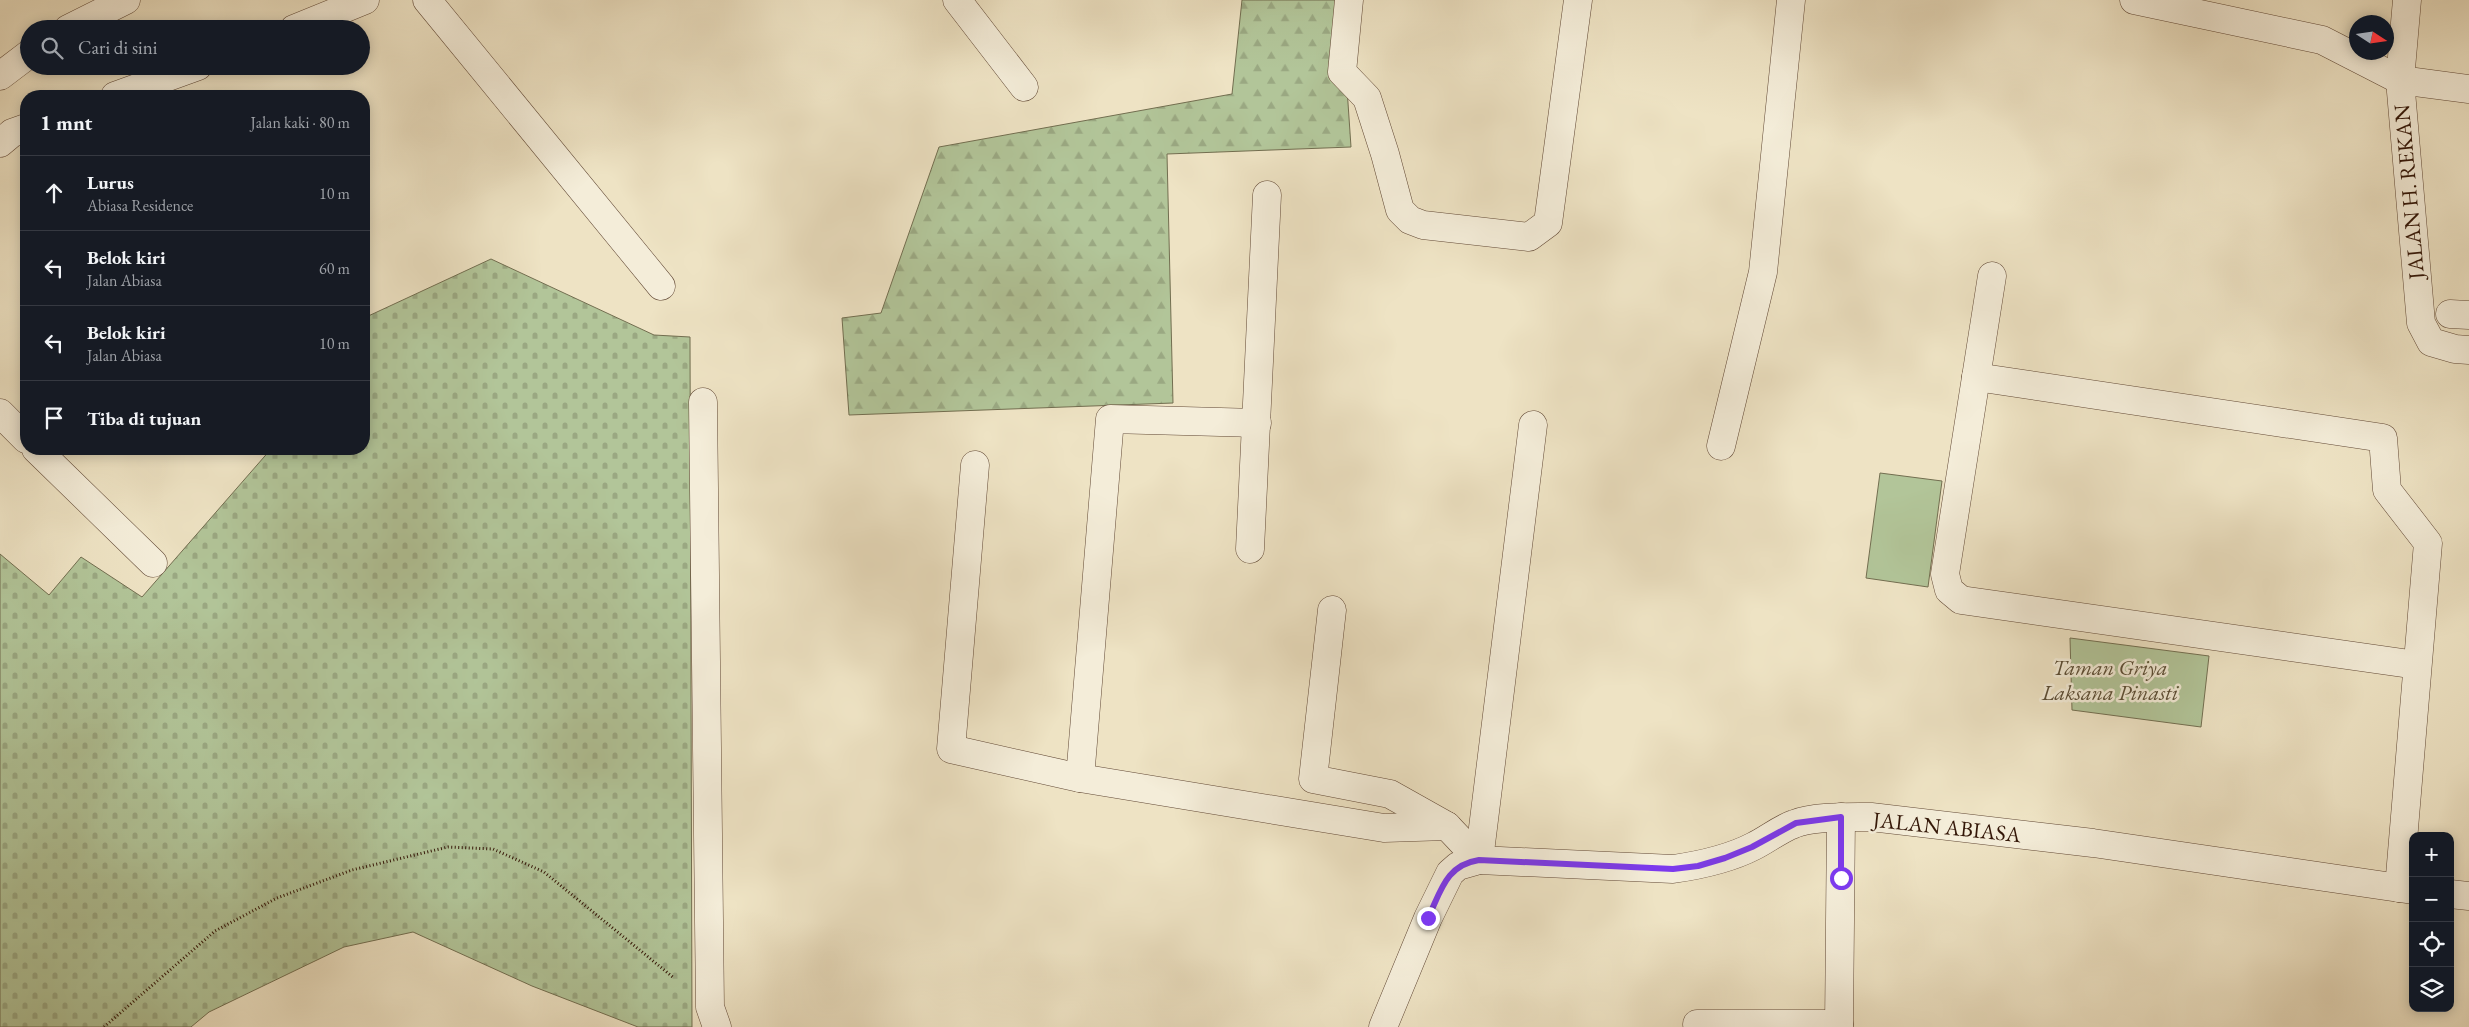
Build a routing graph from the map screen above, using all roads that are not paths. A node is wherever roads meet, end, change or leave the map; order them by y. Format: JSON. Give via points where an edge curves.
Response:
{"nodes":[{"id":1,"x":126,"y":0,"type":"edge"},
{"id":2,"x":365,"y":0,"type":"edge"},
{"id":3,"x":427,"y":0,"type":"edge"},
{"id":4,"x":957,"y":0,"type":"edge"},
{"id":5,"x":1349,"y":0,"type":"edge"},
{"id":6,"x":1578,"y":0,"type":"edge"},
{"id":7,"x":1791,"y":0,"type":"edge"},
{"id":8,"x":2134,"y":0,"type":"edge"},
{"id":9,"x":2407,"y":0,"type":"edge"},
{"id":10,"x":86,"y":20,"type":"edge"},
{"id":11,"x":316,"y":20,"type":"edge"},
{"id":12,"x":20,"y":61,"type":"edge"},
{"id":13,"x":173,"y":75,"type":"edge"},
{"id":14,"x":0,"y":76,"type":"edge"},
{"id":15,"x":2400,"y":80,"type":"junction"},
{"id":16,"x":1024,"y":87,"type":"dead end"},
{"id":17,"x":131,"y":90,"type":"edge"},
{"id":18,"x":2469,"y":90,"type":"edge"},
{"id":19,"x":1267,"y":195,"type":"dead end"},
{"id":20,"x":1992,"y":276,"type":"dead end"},
{"id":21,"x":661,"y":286,"type":"dead end"},
{"id":22,"x":2469,"y":350,"type":"edge"},
{"id":23,"x":1976,"y":377,"type":"junction"},
{"id":24,"x":703,"y":402,"type":"dead end"},
{"id":25,"x":0,"y":413,"type":"edge"},
{"id":26,"x":1257,"y":423,"type":"junction"},
{"id":27,"x":1533,"y":425,"type":"dead end"},
{"id":28,"x":20,"y":433,"type":"edge"},
{"id":29,"x":1721,"y":446,"type":"dead end"},
{"id":30,"x":42,"y":455,"type":"edge"},
{"id":31,"x":975,"y":464,"type":"dead end"},
{"id":32,"x":1250,"y":549,"type":"dead end"},
{"id":33,"x":153,"y":563,"type":"dead end"},
{"id":34,"x":1332,"y":610,"type":"dead end"},
{"id":35,"x":2417,"y":665,"type":"junction"},
{"id":36,"x":1080,"y":778,"type":"junction"},
{"id":37,"x":1841,"y":817,"type":"junction"},
{"id":38,"x":1447,"y":826,"type":"junction"},
{"id":39,"x":1479,"y":860,"type":"junction"},
{"id":40,"x":2406,"y":889,"type":"edge"},
{"id":41,"x":2454,"y":894,"type":"edge"},
{"id":42,"x":2469,"y":896,"type":"edge"},
{"id":43,"x":714,"y":1017,"type":"edge"},
{"id":44,"x":1697,"y":1024,"type":"dead end"},
{"id":45,"x":1839,"y":1026,"type":"edge"},
{"id":46,"x":1383,"y":1027,"type":"edge"}],
"edges":[{"from":1,"to":10,"type":"street"},
{"from":2,"to":11,"type":"street"},
{"from":3,"to":21,"type":"street"},
{"from":4,"to":16,"type":"street"},
{"from":5,"to":6,"type":"street","via":[[1342,72],[1367,98],[1400,210],[1410,220],[1423,225],[1529,238],[1548,223]]},
{"from":7,"to":29,"type":"street","via":[[1763,272]]},
{"from":8,"to":15,"type":"street","via":[[2322,40]]},
{"from":9,"to":15,"type":"street","name":"JALAN H. REKAN"},
{"from":12,"to":14,"type":"street"},
{"from":13,"to":17,"type":"street"},
{"from":15,"to":18,"type":"street"},
{"from":15,"to":22,"type":"street","name":"JALAN H. REKAN","via":[[2421,323],[2431,342]]},
{"from":19,"to":26,"type":"street"},
{"from":20,"to":23,"type":"street"},
{"from":23,"to":35,"type":"street","via":[[2383,438],[2387,490],[2428,543]]},
{"from":23,"to":35,"type":"street","via":[[1946,574],[1949,590],[1961,600]]},
{"from":24,"to":43,"type":"street"},
{"from":25,"to":28,"type":"street"},
{"from":26,"to":32,"type":"street"},
{"from":26,"to":36,"type":"street","via":[[1110,419]]},
{"from":27,"to":39,"type":"street"},
{"from":30,"to":33,"type":"street"},
{"from":31,"to":36,"type":"street","via":[[951,749]]},
{"from":34,"to":38,"type":"street","via":[[1313,779],[1390,794]]},
{"from":35,"to":40,"type":"street"},
{"from":36,"to":38,"type":"street","via":[[1384,828]]},
{"from":37,"to":39,"type":"street","name":"JALAN ABIASA","via":[[1796,823],[1725,858],[1673,869]]},
{"from":37,"to":40,"type":"street","name":"JALAN ABIASA","via":[[1880,818],[2093,843]]},
{"from":37,"to":45,"type":"street"},
{"from":38,"to":39,"type":"street"},
{"from":39,"to":46,"type":"street","name":"JALAN ABIASA","via":[[1458,866],[1450,873]]},
{"from":41,"to":42,"type":"street"},
{"from":44,"to":45,"type":"street"}]}
